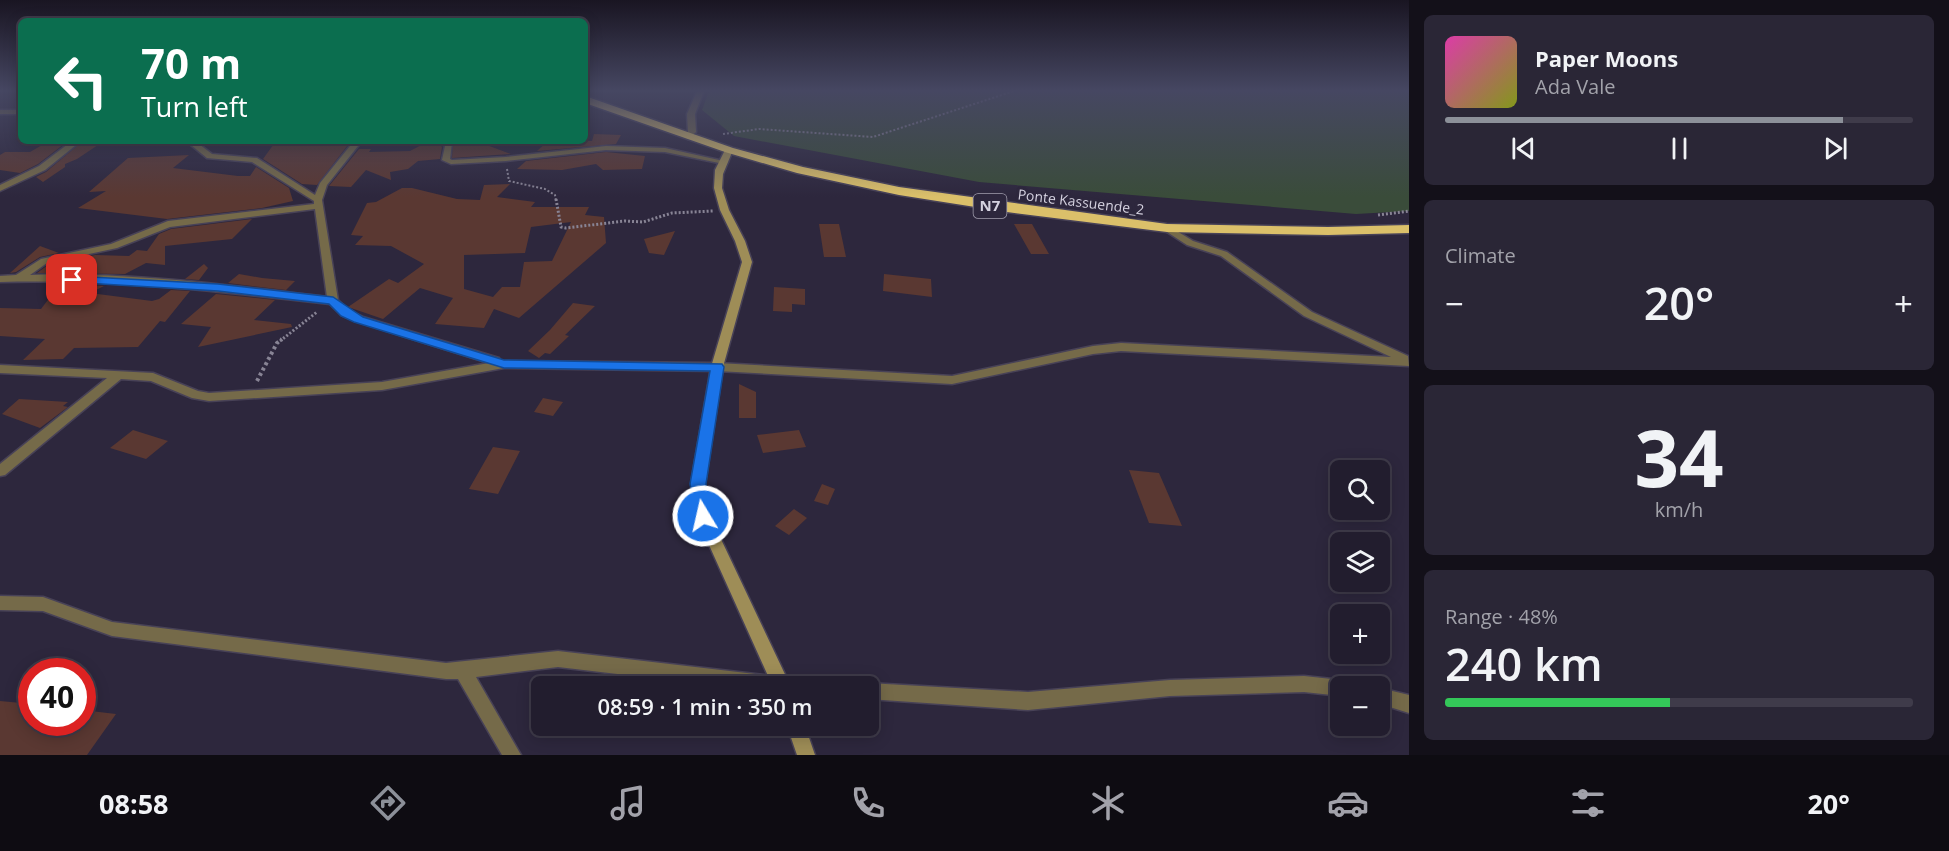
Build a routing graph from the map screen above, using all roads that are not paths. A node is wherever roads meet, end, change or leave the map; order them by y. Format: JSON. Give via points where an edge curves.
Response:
{"nodes":[{"id":1,"x":664,"y":126,"type":"edge"},
{"id":2,"x":690,"y":126,"type":"edge"},
{"id":3,"x":690,"y":135,"type":"junction"},
{"id":4,"x":73,"y":144,"type":"edge"},
{"id":5,"x":194,"y":144,"type":"edge"},
{"id":6,"x":356,"y":144,"type":"edge"},
{"id":7,"x":447,"y":144,"type":"edge"},
{"id":8,"x":726,"y":156,"type":"junction"},
{"id":9,"x":0,"y":188,"type":"edge"},
{"id":10,"x":318,"y":203,"type":"junction"},
{"id":11,"x":1167,"y":228,"type":"junction"},
{"id":12,"x":1409,"y":229,"type":"edge"},
{"id":13,"x":19,"y":278,"type":"junction"},
{"id":14,"x":0,"y":279,"type":"edge"},
{"id":15,"x":333,"y":301,"type":"junction"},
{"id":16,"x":1409,"y":362,"type":"edge"},
{"id":17,"x":504,"y":364,"type":"junction"},
{"id":18,"x":717,"y":367,"type":"junction"},
{"id":19,"x":0,"y":369,"type":"edge"},
{"id":20,"x":119,"y":375,"type":"junction"},
{"id":21,"x":0,"y":471,"type":"edge"},
{"id":22,"x":0,"y":603,"type":"edge"},
{"id":23,"x":463,"y":671,"type":"junction"},
{"id":24,"x":698,"y":676,"type":"edge"},
{"id":25,"x":783,"y":676,"type":"edge"},
{"id":26,"x":1330,"y":687,"type":"edge"},
{"id":27,"x":879,"y":692,"type":"edge"},
{"id":28,"x":1390,"y":699,"type":"edge"},
{"id":29,"x":1409,"y":704,"type":"edge"},
{"id":30,"x":799,"y":736,"type":"edge"},
{"id":31,"x":512,"y":755,"type":"edge"},
{"id":32,"x":806,"y":755,"type":"edge"}],
"edges":[{"from":1,"to":3,"type":"highway","name":"Ponte Kassuende_2","number":"N7"},
{"from":2,"to":3,"type":"street"},
{"from":3,"to":8,"type":"highway","name":"Ponte Kassuende_2","number":"N7"},
{"from":4,"to":9,"type":"street","via":[[42,168]]},
{"from":5,"to":10,"type":"street","via":[[210,156],[254,160]]},
{"from":6,"to":10,"type":"street","via":[[323,185]]},
{"from":7,"to":8,"type":"street","via":[[447,161],[506,159],[592,148]]},
{"from":8,"to":11,"type":"highway","name":"Ponte Kassuende_2","number":"N7","via":[[899,191]]},
{"from":8,"to":18,"type":"street","via":[[718,178],[747,262]]},
{"from":10,"to":13,"type":"street","via":[[168,224],[114,246],[44,261]]},
{"from":10,"to":15,"type":"street"},
{"from":11,"to":12,"type":"highway","name":"Ponte Kassuende_2","number":"N7"},
{"from":11,"to":16,"type":"street","via":[[1190,243],[1224,254],[1308,314]]},
{"from":13,"to":14,"type":"street"},
{"from":13,"to":15,"type":"street","via":[[218,288]]},
{"from":15,"to":17,"type":"street","via":[[345,313],[359,319]]},
{"from":16,"to":18,"type":"street","via":[[1121,347],[952,380]]},
{"from":17,"to":18,"type":"street"},
{"from":17,"to":20,"type":"street","via":[[382,386],[209,397],[159,378]]},
{"from":18,"to":25,"type":"street","via":[[698,484],[699,500],[703,516]]},
{"from":19,"to":20,"type":"street"},
{"from":20,"to":21,"type":"street"},
{"from":22,"to":23,"type":"street","via":[[43,604],[112,628]]},
{"from":23,"to":24,"type":"street","via":[[526,660],[558,659]]},
{"from":23,"to":31,"type":"street"},
{"from":26,"to":27,"type":"street","via":[[1304,684],[1170,688],[1028,701]]},
{"from":28,"to":29,"type":"street"},
{"from":30,"to":32,"type":"street"}]}
